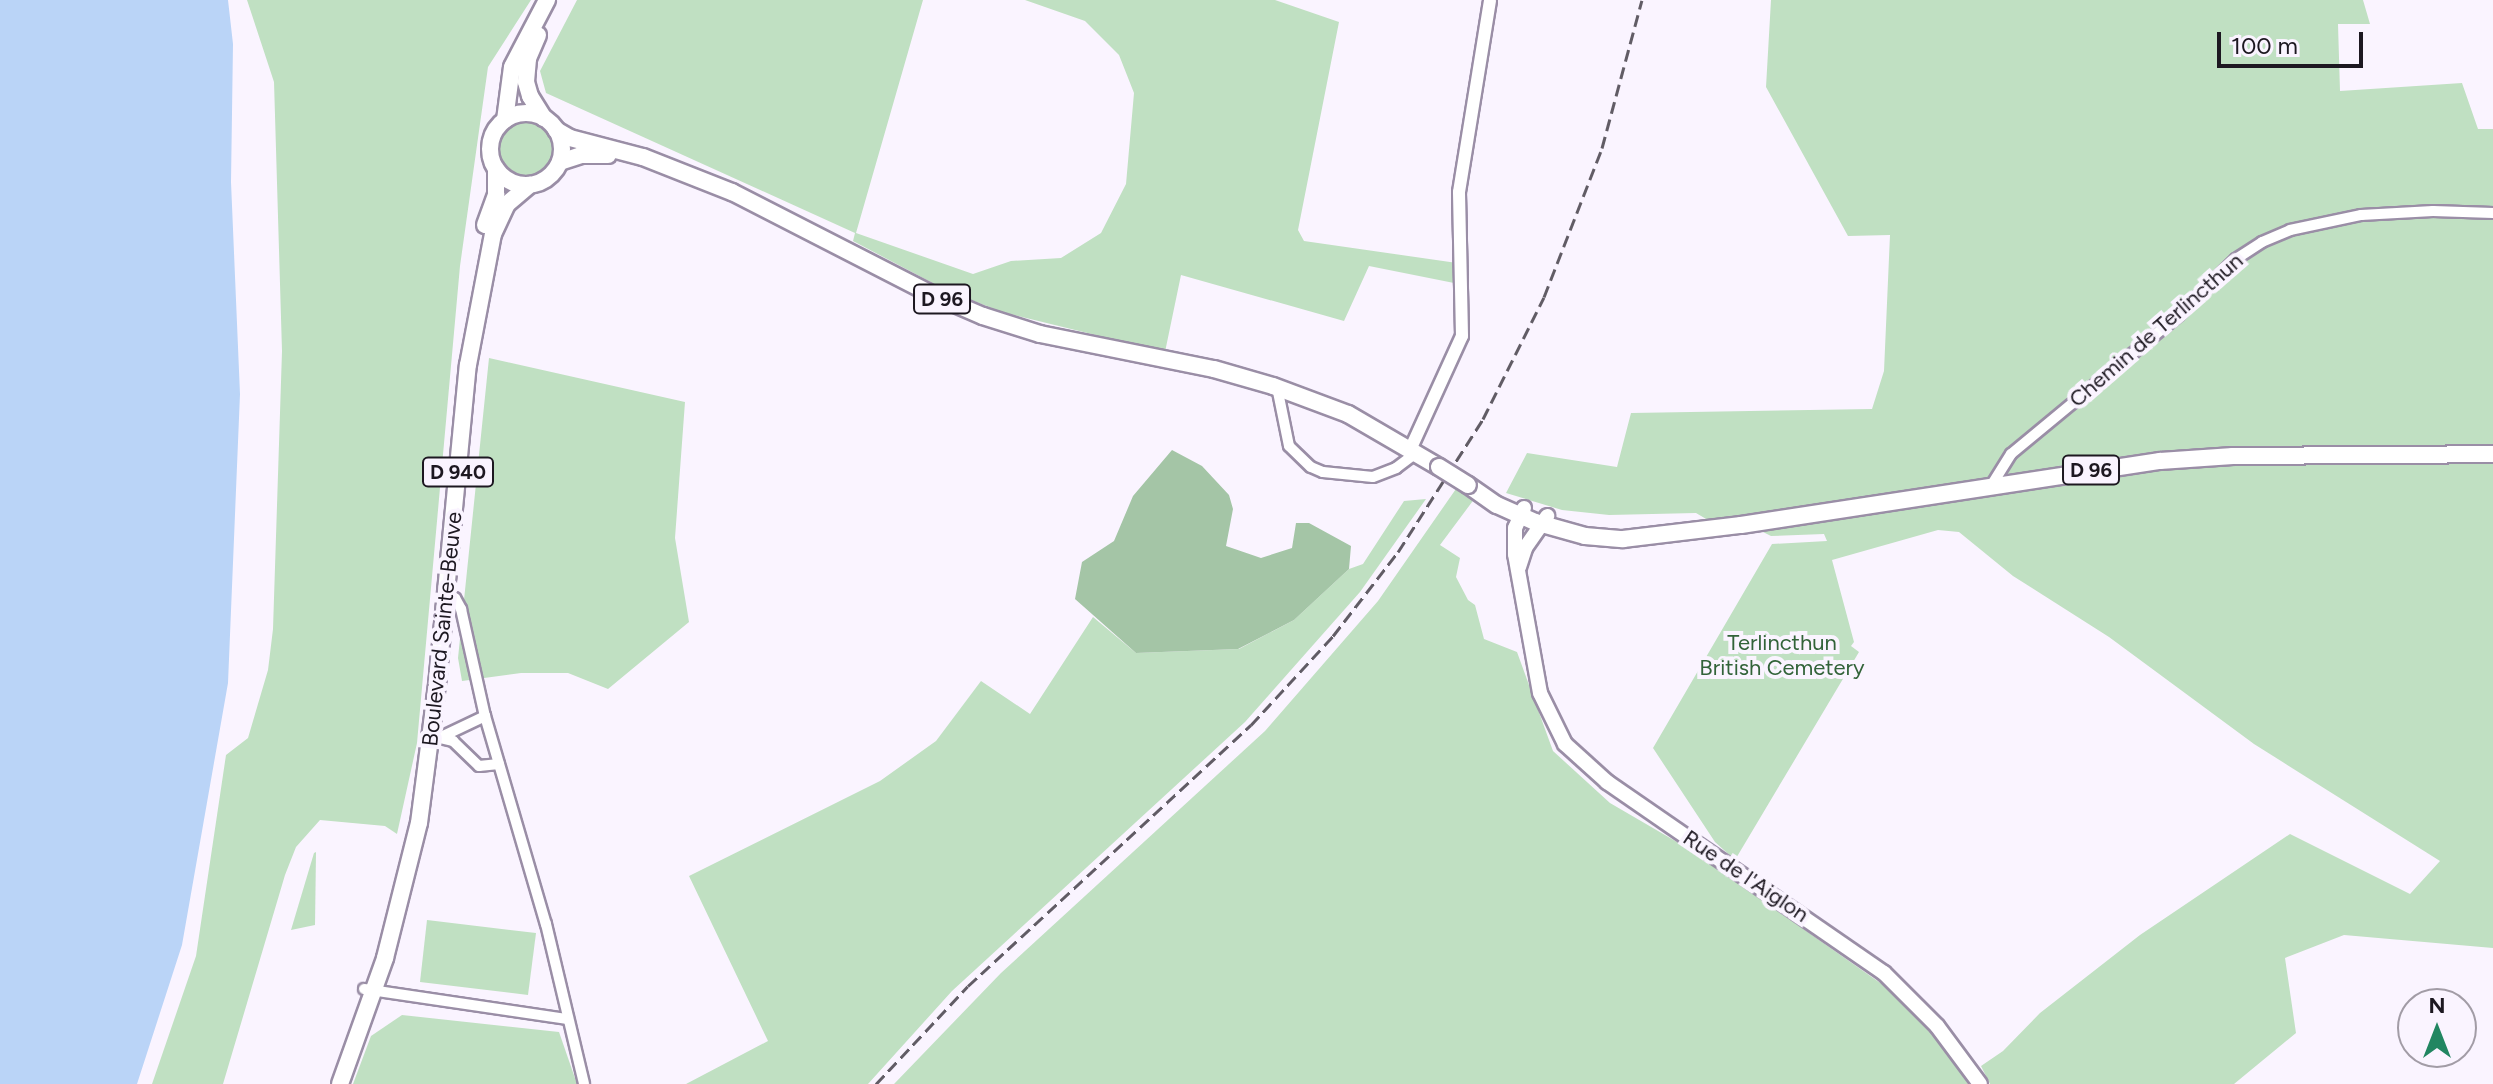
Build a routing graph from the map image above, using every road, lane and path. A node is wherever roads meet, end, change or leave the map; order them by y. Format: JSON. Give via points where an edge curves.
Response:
{"nodes":[{"id":1,"x":547,"y":0,"type":"edge"},
{"id":2,"x":558,"y":0,"type":"edge"},
{"id":3,"x":1490,"y":0,"type":"edge"},
{"id":4,"x":505,"y":120,"type":"junction"},
{"id":5,"x":550,"y":124,"type":"junction"},
{"id":6,"x":560,"y":162,"type":"junction"},
{"id":7,"x":496,"y":169,"type":"junction"},
{"id":8,"x":702,"y":180,"type":"junction"},
{"id":9,"x":530,"y":185,"type":"junction"},
{"id":10,"x":2493,"y":213,"type":"edge"},
{"id":11,"x":481,"y":294,"type":"junction"},
{"id":12,"x":1277,"y":387,"type":"junction"},
{"id":13,"x":1413,"y":451,"type":"junction"},
{"id":14,"x":2493,"y":454,"type":"edge"},
{"id":15,"x":1991,"y":486,"type":"junction"},
{"id":16,"x":1522,"y":512,"type":"junction"},
{"id":17,"x":1545,"y":520,"type":"junction"},
{"id":18,"x":1519,"y":567,"type":"junction"},
{"id":19,"x":446,"y":596,"type":"junction"},
{"id":20,"x":485,"y":716,"type":"junction"},
{"id":21,"x":436,"y":737,"type":"junction"},
{"id":22,"x":499,"y":764,"type":"junction"},
{"id":23,"x":369,"y":991,"type":"junction"},
{"id":24,"x":568,"y":1019,"type":"junction"},
{"id":25,"x":331,"y":1084,"type":"edge"},
{"id":26,"x":340,"y":1084,"type":"edge"},
{"id":27,"x":584,"y":1084,"type":"edge"},
{"id":28,"x":1980,"y":1084,"type":"edge"}],
"edges":[{"from":1,"to":4,"type":"main road","via":[[510,72]]},
{"from":2,"to":5,"type":"main road","via":[[527,69],[528,92]]},
{"from":3,"to":13,"type":"street","via":[[1459,182],[1462,336]]},
{"from":4,"to":5,"type":"main road","via":[[524,113]]},
{"from":4,"to":7,"type":"main road","via":[[491,143]]},
{"from":5,"to":6,"type":"main road","via":[[562,147]]},
{"from":5,"to":8,"type":"main road","number":"D 96","via":[[570,138]]},
{"from":6,"to":8,"type":"main road","number":"D 96","via":[[585,154],[611,155]]},
{"from":6,"to":9,"type":"main road","via":[[548,178]]},
{"from":7,"to":9,"type":"main road","via":[[509,181]]},
{"from":7,"to":11,"type":"main road","number":"D 940","via":[[496,194],[483,237]]},
{"from":8,"to":12,"type":"main road","number":"D 96","via":[[959,307],[1040,334]]},
{"from":9,"to":11,"type":"main road","number":"D 940","via":[[498,217]]},
{"from":10,"to":15,"type":"street","name":"Chemin de Terlincthun","via":[[2361,215],[2290,230],[2262,242],[2011,454]]},
{"from":11,"to":19,"type":"main road","name":"Boulevard Sainte-Beuve","number":"D 940","via":[[468,365]]},
{"from":12,"to":13,"type":"main road","number":"D 96","via":[[1348,414]]},
{"from":12,"to":13,"type":"street","via":[[1289,446],[1311,467],[1373,477],[1401,465]]},
{"from":13,"to":16,"type":"main road","number":"D 96","bridge":true},
{"from":14,"to":15,"type":"main road","number":"D 96","via":[[2195,458]]},
{"from":15,"to":17,"type":"main road","number":"D 96","via":[[1693,531],[1620,531]]},
{"from":16,"to":17,"type":"main road","number":"D 96"},
{"from":16,"to":18,"type":"main road","name":"Rue de l'Aiglon","via":[[1513,542]]},
{"from":17,"to":18,"type":"main road"},
{"from":18,"to":28,"type":"main road","name":"Rue de l'Aiglon","via":[[1540,693],[1550,720],[1580,760],[1877,967],[1937,1026]]},
{"from":19,"to":20,"type":"street","via":[[455,598],[461,609]]},
{"from":19,"to":21,"type":"main road","name":"Boulevard Sainte-Beuve","number":"D 940"},
{"from":20,"to":21,"type":"street"},
{"from":20,"to":22,"type":"street"},
{"from":21,"to":22,"type":"street","via":[[457,744],[479,766]]},
{"from":21,"to":23,"type":"main road","name":"Boulevard Sainte-Beuve","number":"D 940","via":[[409,866]]},
{"from":22,"to":24,"type":"street","via":[[534,876]]},
{"from":23,"to":24,"type":"street"},
{"from":23,"to":25,"type":"main road","name":"Boulevard Sainte-Beuve","number":"D 940"},
{"from":23,"to":26,"type":"main road","name":"Boulevard Sainte-Beuve","number":"D 940"},
{"from":24,"to":27,"type":"street"}]}
